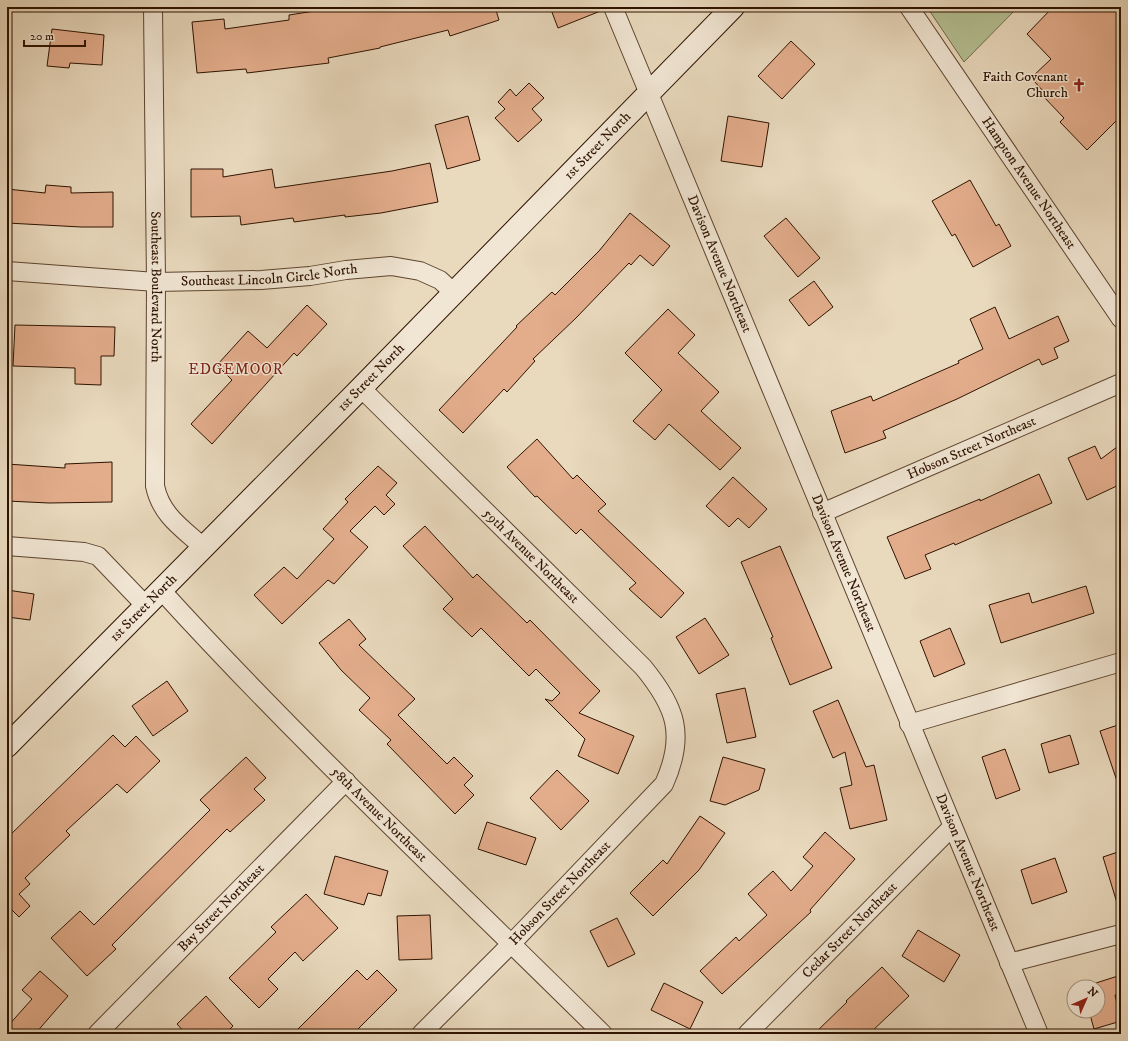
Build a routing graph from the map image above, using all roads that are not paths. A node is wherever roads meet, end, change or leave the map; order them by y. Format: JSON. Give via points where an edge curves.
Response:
{"nodes":[{"id":1,"x":153,"y":7,"type":"edge"},
{"id":2,"x":613,"y":7,"type":"edge"},
{"id":3,"x":733,"y":7,"type":"edge"},
{"id":4,"x":909,"y":7,"type":"edge"},
{"id":5,"x":648,"y":94,"type":"junction"},
{"id":6,"x":7,"y":271,"type":"edge"},
{"id":7,"x":156,"y":282,"type":"junction"},
{"id":8,"x":454,"y":292,"type":"junction"},
{"id":9,"x":1121,"y":319,"type":"edge"},
{"id":10,"x":1121,"y":383,"type":"edge"},
{"id":11,"x":361,"y":388,"type":"junction"},
{"id":12,"x":822,"y":513,"type":"junction"},
{"id":13,"x":7,"y":546,"type":"edge"},
{"id":14,"x":204,"y":546,"type":"junction"},
{"id":15,"x":161,"y":590,"type":"junction"},
{"id":16,"x":145,"y":606,"type":"junction"},
{"id":17,"x":1121,"y":662,"type":"edge"},
{"id":18,"x":909,"y":724,"type":"junction"},
{"id":19,"x":677,"y":738,"type":"joint"},
{"id":20,"x":7,"y":746,"type":"edge"},
{"id":21,"x":346,"y":781,"type":"junction"},
{"id":22,"x":952,"y":827,"type":"junction"},
{"id":23,"x":1121,"y":934,"type":"edge"},
{"id":24,"x":512,"y":944,"type":"junction"},
{"id":25,"x":1009,"y":963,"type":"junction"},
{"id":26,"x":97,"y":1034,"type":"edge"},
{"id":27,"x":421,"y":1034,"type":"edge"},
{"id":28,"x":603,"y":1034,"type":"edge"},
{"id":29,"x":747,"y":1034,"type":"edge"},
{"id":30,"x":1039,"y":1034,"type":"edge"}],
"edges":[{"from":1,"to":7,"type":"street","name":"Southeast Boulevard North"},
{"from":2,"to":5,"type":"street","name":"Davison Avenue Northeast"},
{"from":3,"to":5,"type":"street","name":"1st Street North"},
{"from":4,"to":9,"type":"street","name":"Hampton Avenue Northeast"},
{"from":5,"to":8,"type":"street","name":"1st Street North"},
{"from":5,"to":12,"type":"street","name":"Davison Avenue Northeast"},
{"from":6,"to":7,"type":"street","name":"Southeast Lincoln Circle North"},
{"from":7,"to":8,"type":"street","name":"Southeast Lincoln Circle North","via":[[260,280],[391,266],[420,271],[440,280]]},
{"from":7,"to":14,"type":"street","name":"Southeast Boulevard North","via":[[155,476],[158,500],[162,509]]},
{"from":8,"to":11,"type":"street","name":"1st Street North"},
{"from":10,"to":12,"type":"street","name":"Hobson Street Northeast"},
{"from":11,"to":14,"type":"street","name":"1st Street North"},
{"from":11,"to":19,"type":"street","name":"59th Avenue Northeast","via":[[643,667],[660,688],[671,712]]},
{"from":12,"to":18,"type":"street","name":"Davison Avenue Northeast"},
{"from":13,"to":16,"type":"street","via":[[84,552],[98,556]]},
{"from":14,"to":15,"type":"street","name":"1st Street North"},
{"from":15,"to":16,"type":"street","name":"1st Street North"},
{"from":15,"to":21,"type":"street","name":"58th Avenue Northeast"},
{"from":16,"to":20,"type":"street","name":"1st Street North"},
{"from":17,"to":18,"type":"street"},
{"from":18,"to":22,"type":"street","name":"Davison Avenue Northeast"},
{"from":19,"to":24,"type":"street","name":"Hobson Street Northeast","via":[[673,763],[664,784]]},
{"from":21,"to":24,"type":"street","name":"58th Avenue Northeast"},
{"from":21,"to":26,"type":"street","name":"Bay Street Northeast"},
{"from":22,"to":25,"type":"street","name":"Davison Avenue Northeast"},
{"from":22,"to":29,"type":"street","name":"Cedar Street Northeast"},
{"from":23,"to":25,"type":"street"},
{"from":24,"to":27,"type":"street","name":"Hobson Street Northeast"},
{"from":24,"to":28,"type":"street","name":"58th Avenue Northeast"},
{"from":25,"to":30,"type":"street","name":"Davison Avenue Northeast"}]}
